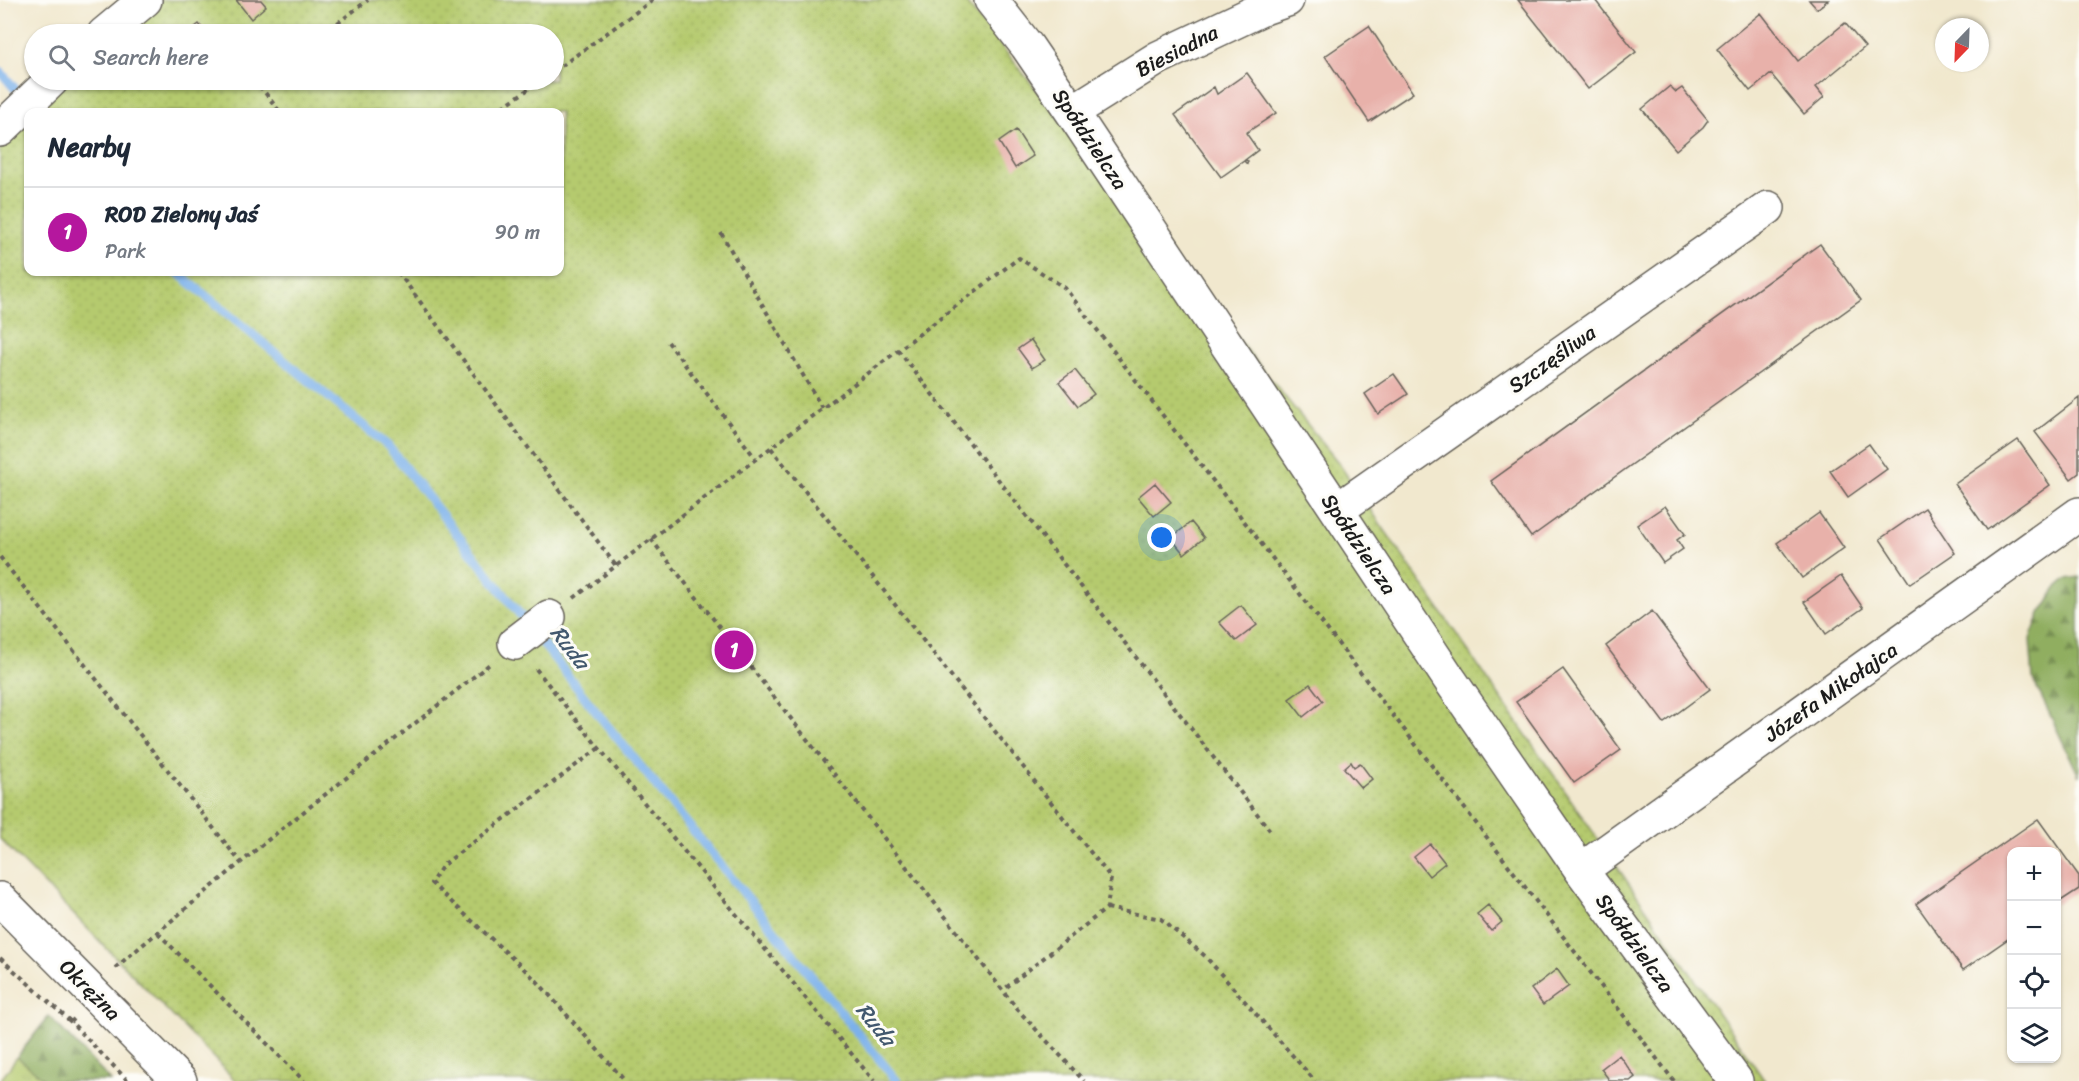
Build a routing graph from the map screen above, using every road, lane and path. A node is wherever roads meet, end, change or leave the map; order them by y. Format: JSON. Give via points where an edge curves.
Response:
{"nodes":[{"id":1,"x":145,"y":0,"type":"edge"},
{"id":2,"x":368,"y":0,"type":"edge"},
{"id":3,"x":653,"y":0,"type":"edge"},
{"id":4,"x":991,"y":0,"type":"edge"},
{"id":5,"x":1269,"y":3,"type":"edge"},
{"id":6,"x":116,"y":24,"type":"edge"},
{"id":7,"x":337,"y":24,"type":"edge"},
{"id":8,"x":564,"y":64,"type":"edge"},
{"id":9,"x":42,"y":90,"type":"edge"},
{"id":10,"x":263,"y":90,"type":"edge"},
{"id":11,"x":527,"y":90,"type":"edge"},
{"id":12,"x":277,"y":108,"type":"edge"},
{"id":13,"x":501,"y":108,"type":"edge"},
{"id":14,"x":1072,"y":112,"type":"junction"},
{"id":15,"x":0,"y":130,"type":"edge"},
{"id":16,"x":1768,"y":208,"type":"dead end"},
{"id":17,"x":721,"y":233,"type":"dead end"},
{"id":18,"x":401,"y":276,"type":"edge"},
{"id":19,"x":668,"y":342,"type":"dead end"},
{"id":20,"x":898,"y":350,"type":"junction"},
{"id":21,"x":822,"y":408,"type":"junction"},
{"id":22,"x":771,"y":448,"type":"junction"},
{"id":23,"x":756,"y":459,"type":"junction"},
{"id":24,"x":1336,"y":510,"type":"junction"},
{"id":25,"x":2079,"y":514,"type":"edge"},
{"id":26,"x":651,"y":539,"type":"junction"},
{"id":27,"x":0,"y":557,"type":"edge"},
{"id":28,"x":616,"y":566,"type":"junction"},
{"id":29,"x":549,"y":617,"type":"joint"},
{"id":30,"x":515,"y":643,"type":"junction"},
{"id":31,"x":599,"y":748,"type":"junction"},
{"id":32,"x":1272,"y":834,"type":"dead end"},
{"id":33,"x":241,"y":863,"type":"junction"},
{"id":34,"x":1581,"y":870,"type":"junction"},
{"id":35,"x":0,"y":899,"type":"edge"},
{"id":36,"x":1107,"y":908,"type":"junction"},
{"id":37,"x":158,"y":933,"type":"junction"},
{"id":38,"x":0,"y":958,"type":"edge"},
{"id":39,"x":90,"y":990,"type":"junction"},
{"id":40,"x":1003,"y":990,"type":"junction"},
{"id":41,"x":71,"y":1022,"type":"dead end"},
{"id":42,"x":180,"y":1081,"type":"edge"},
{"id":43,"x":304,"y":1081,"type":"edge"},
{"id":44,"x":625,"y":1081,"type":"edge"},
{"id":45,"x":874,"y":1081,"type":"edge"},
{"id":46,"x":1084,"y":1081,"type":"edge"},
{"id":47,"x":1315,"y":1081,"type":"edge"},
{"id":48,"x":1674,"y":1081,"type":"edge"},
{"id":49,"x":1736,"y":1081,"type":"edge"}],
"edges":[{"from":1,"to":6,"type":"street"},
{"from":2,"to":7,"type":"path"},
{"from":3,"to":8,"type":"path"},
{"from":4,"to":14,"type":"street","name":"Spółdzielcza"},
{"from":5,"to":14,"type":"street","name":"Biesiadna","via":[[1158,58]]},
{"from":9,"to":15,"type":"street"},
{"from":10,"to":12,"type":"path"},
{"from":11,"to":13,"type":"path"},
{"from":14,"to":24,"type":"street","name":"Spółdzielcza"},
{"from":16,"to":24,"type":"street","name":"Szczęśliwa"},
{"from":17,"to":21,"type":"path"},
{"from":18,"to":28,"type":"path"},
{"from":19,"to":23,"type":"path"},
{"from":20,"to":21,"type":"path"},
{"from":20,"to":32,"type":"path"},
{"from":20,"to":48,"type":"path","via":[[1019,258],[1065,288]]},
{"from":21,"to":22,"type":"path"},
{"from":22,"to":23,"type":"path"},
{"from":22,"to":36,"type":"path","via":[[1111,878]]},
{"from":23,"to":26,"type":"path"},
{"from":24,"to":34,"type":"street","name":"Spółdzielcza"},
{"from":25,"to":34,"type":"street","name":"Józefa Mikołajca"},
{"from":26,"to":28,"type":"path"},
{"from":26,"to":40,"type":"path"},
{"from":27,"to":33,"type":"path"},
{"from":28,"to":29,"type":"path"},
{"from":29,"to":30,"type":"street"},
{"from":30,"to":31,"type":"path"},
{"from":30,"to":33,"type":"path"},
{"from":31,"to":44,"type":"path","via":[[443,865],[431,883],[537,981]]},
{"from":31,"to":45,"type":"path"},
{"from":33,"to":37,"type":"path"},
{"from":34,"to":49,"type":"street","name":"Spółdzielcza"},
{"from":35,"to":39,"type":"street","name":"Okrężna"},
{"from":36,"to":40,"type":"path"},
{"from":36,"to":47,"type":"path","via":[[1161,919],[1170,926],[1205,956]]},
{"from":37,"to":39,"type":"path"},
{"from":37,"to":43,"type":"path"},
{"from":38,"to":41,"type":"path"},
{"from":39,"to":42,"type":"street","name":"Okrężna"},
{"from":40,"to":46,"type":"path"}]}
